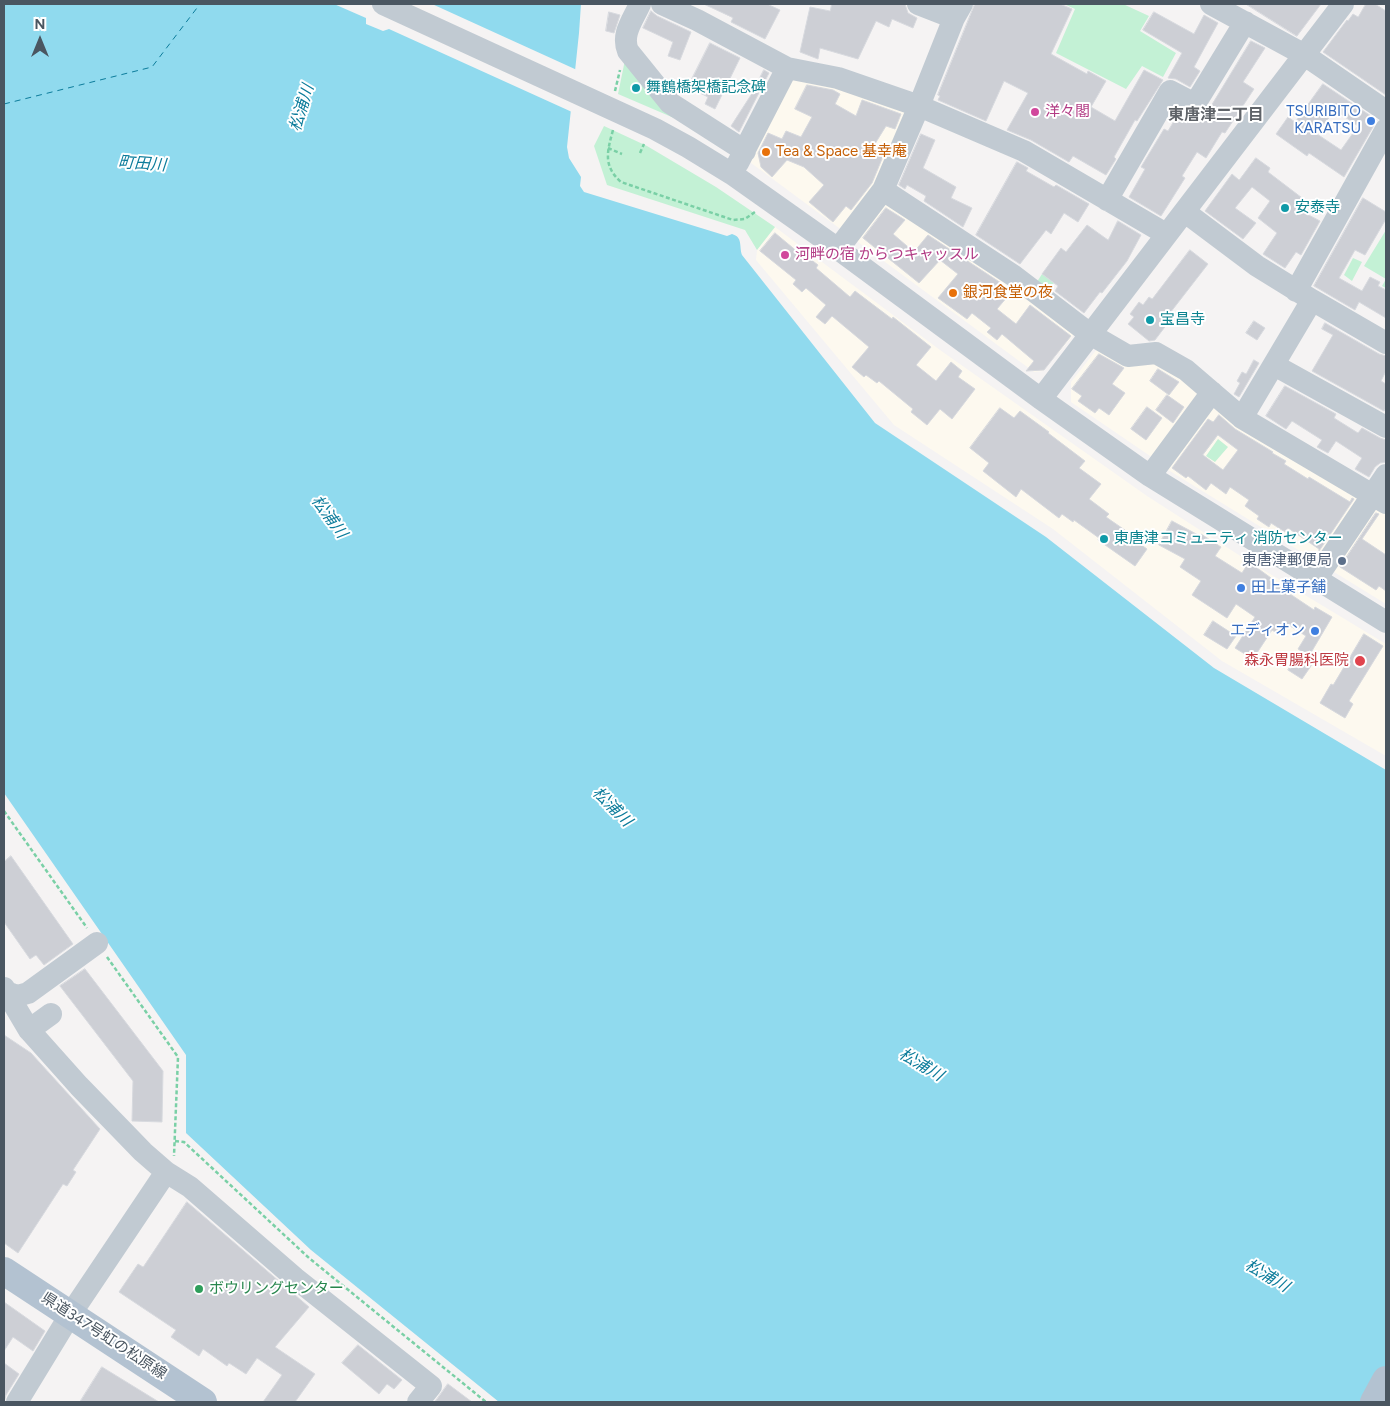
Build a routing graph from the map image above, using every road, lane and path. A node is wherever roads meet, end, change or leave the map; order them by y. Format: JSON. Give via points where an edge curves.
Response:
{"nodes":[{"id":1,"x":383,"y":4,"type":"edge"},
{"id":2,"x":640,"y":4,"type":"edge"},
{"id":3,"x":662,"y":4,"type":"edge"},
{"id":4,"x":918,"y":4,"type":"edge"},
{"id":5,"x":1211,"y":4,"type":"edge"},
{"id":6,"x":1343,"y":4,"type":"edge"},
{"id":7,"x":958,"y":11,"type":"edge"},
{"id":8,"x":1245,"y":22,"type":"junction"},
{"id":9,"x":624,"y":41,"type":"junction"},
{"id":10,"x":1303,"y":54,"type":"junction"},
{"id":11,"x":787,"y":68,"type":"junction"},
{"id":12,"x":919,"y":106,"type":"junction"},
{"id":13,"x":1386,"y":111,"type":"edge"},
{"id":14,"x":608,"y":113,"type":"junction"},
{"id":15,"x":1386,"y":129,"type":"edge"},
{"id":16,"x":646,"y":140,"type":"dead end"},
{"id":17,"x":608,"y":148,"type":"junction"},
{"id":18,"x":745,"y":151,"type":"junction"},
{"id":19,"x":640,"y":153,"type":"dead end"},
{"id":20,"x":622,"y":154,"type":"dead end"},
{"id":21,"x":732,"y":174,"type":"junction"},
{"id":22,"x":883,"y":190,"type":"junction"},
{"id":23,"x":1107,"y":200,"type":"junction"},
{"id":24,"x":757,"y":210,"type":"dead end"},
{"id":25,"x":1184,"y":212,"type":"junction"},
{"id":26,"x":1166,"y":234,"type":"junction"},
{"id":27,"x":838,"y":249,"type":"junction"},
{"id":28,"x":1304,"y":295,"type":"junction"},
{"id":29,"x":1090,"y":334,"type":"junction"},
{"id":30,"x":1386,"y":343,"type":"edge"},
{"id":31,"x":1274,"y":365,"type":"junction"},
{"id":32,"x":1212,"y":392,"type":"junction"},
{"id":33,"x":1041,"y":398,"type":"junction"},
{"id":34,"x":1242,"y":418,"type":"junction"},
{"id":35,"x":1386,"y":427,"type":"edge"},
{"id":36,"x":1386,"y":475,"type":"edge"},
{"id":37,"x":1150,"y":476,"type":"junction"},
{"id":38,"x":1379,"y":499,"type":"edge"},
{"id":39,"x":1316,"y":579,"type":"junction"},
{"id":40,"x":1386,"y":622,"type":"edge"},
{"id":41,"x":4,"y":811,"type":"edge"},
{"id":42,"x":97,"y":943,"type":"junction"},
{"id":43,"x":4,"y":990,"type":"edge"},
{"id":44,"x":51,"y":1014,"type":"dead end"},
{"id":45,"x":29,"y":1030,"type":"junction"},
{"id":46,"x":176,"y":1141,"type":"junction"},
{"id":47,"x":166,"y":1172,"type":"junction"},
{"id":48,"x":4,"y":1271,"type":"edge"},
{"id":49,"x":70,"y":1314,"type":"junction"},
{"id":50,"x":1386,"y":1380,"type":"edge"},
{"id":51,"x":17,"y":1402,"type":"edge"},
{"id":52,"x":203,"y":1402,"type":"edge"},
{"id":53,"x":418,"y":1402,"type":"edge"},
{"id":54,"x":486,"y":1402,"type":"edge"},
{"id":55,"x":1374,"y":1402,"type":"edge"}],
"edges":[{"from":1,"to":14,"type":"street"},
{"from":2,"to":9,"type":"street"},
{"from":3,"to":11,"type":"street"},
{"from":4,"to":7,"type":"street"},
{"from":5,"to":8,"type":"street"},
{"from":6,"to":10,"type":"street"},
{"from":7,"to":12,"type":"street"},
{"from":8,"to":10,"type":"street"},
{"from":8,"to":23,"type":"street","via":[[1195,104],[1170,91]]},
{"from":9,"to":14,"type":"path"},
{"from":9,"to":18,"type":"street","via":[[670,103]]},
{"from":10,"to":13,"type":"street"},
{"from":10,"to":25,"type":"street"},
{"from":11,"to":12,"type":"street","via":[[838,78]]},
{"from":11,"to":18,"type":"street"},
{"from":12,"to":22,"type":"street"},
{"from":12,"to":23,"type":"street","via":[[1024,151]]},
{"from":14,"to":17,"type":"path"},
{"from":14,"to":21,"type":"street","via":[[663,133]]},
{"from":15,"to":28,"type":"street"},
{"from":16,"to":19,"type":"path"},
{"from":17,"to":20,"type":"path"},
{"from":17,"to":24,"type":"path","via":[[607,160],[613,175],[631,187],[733,220],[745,219]]},
{"from":18,"to":21,"type":"street"},
{"from":21,"to":27,"type":"street"},
{"from":22,"to":27,"type":"street"},
{"from":22,"to":29,"type":"street","via":[[1014,276]]},
{"from":23,"to":26,"type":"street"},
{"from":25,"to":26,"type":"street"},
{"from":25,"to":28,"type":"street","via":[[1257,266]]},
{"from":26,"to":29,"type":"street"},
{"from":27,"to":33,"type":"street"},
{"from":28,"to":30,"type":"street"},
{"from":28,"to":31,"type":"street"},
{"from":29,"to":32,"type":"street","via":[[1128,356],[1156,353],[1186,370]]},
{"from":29,"to":33,"type":"street"},
{"from":31,"to":34,"type":"street"},
{"from":31,"to":35,"type":"street"},
{"from":32,"to":34,"type":"street"},
{"from":32,"to":37,"type":"street"},
{"from":33,"to":37,"type":"street"},
{"from":34,"to":38,"type":"street"},
{"from":36,"to":38,"type":"street"},
{"from":37,"to":39,"type":"street"},
{"from":38,"to":39,"type":"street"},
{"from":39,"to":40,"type":"street"},
{"from":41,"to":42,"type":"path"},
{"from":42,"to":43,"type":"street","via":[[28,993],[17,996]]},
{"from":42,"to":46,"type":"path","via":[[178,1057]]},
{"from":43,"to":45,"type":"street"},
{"from":44,"to":45,"type":"street"},
{"from":45,"to":47,"type":"street","via":[[111,1119]]},
{"from":46,"to":47,"type":"path","via":[[175,1154]]},
{"from":46,"to":54,"type":"path","via":[[184,1142],[308,1258]]},
{"from":47,"to":49,"type":"street"},
{"from":47,"to":53,"type":"street","via":[[190,1187],[295,1278],[431,1386]]},
{"from":48,"to":49,"type":"main road","name":"県道347号虹の松原線"},
{"from":49,"to":51,"type":"street"},
{"from":49,"to":52,"type":"main road","name":"県道347号虹の松原線"},
{"from":50,"to":55,"type":"main road"}]}
